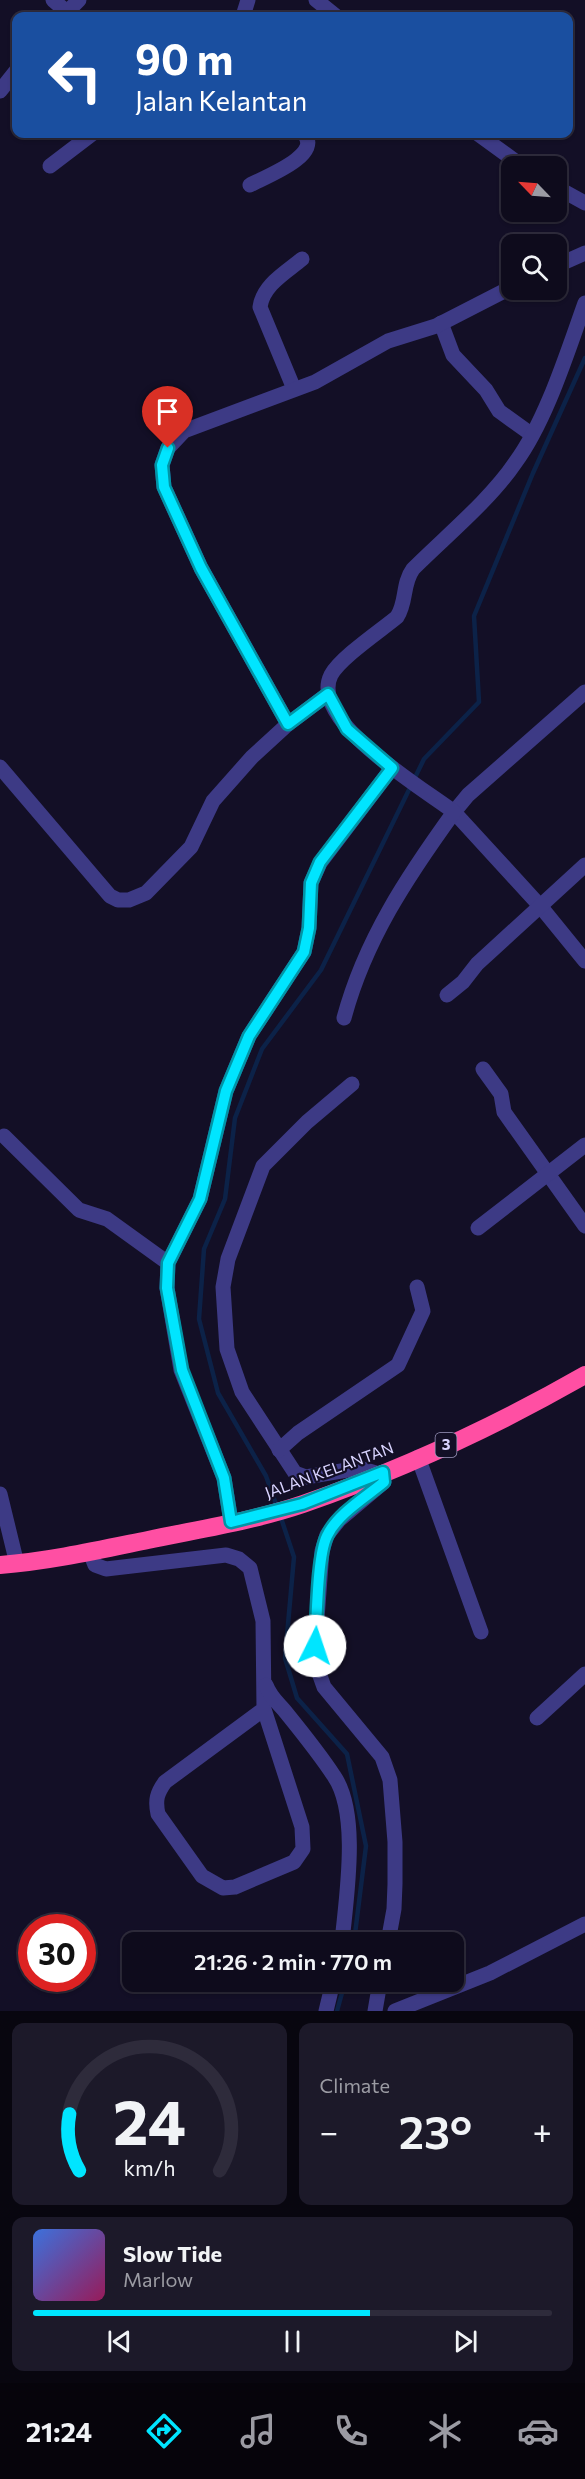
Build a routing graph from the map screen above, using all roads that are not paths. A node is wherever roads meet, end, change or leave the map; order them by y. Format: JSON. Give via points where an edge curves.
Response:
{"nodes":[{"id":1,"x":53,"y":0,"type":"edge"},
{"id":2,"x":79,"y":0,"type":"edge"},
{"id":3,"x":63,"y":12,"type":"edge"},
{"id":4,"x":67,"y":12,"type":"edge"},
{"id":5,"x":12,"y":76,"type":"edge"},
{"id":6,"x":0,"y":91,"type":"edge"},
{"id":7,"x":87,"y":138,"type":"edge"},
{"id":8,"x":308,"y":138,"type":"edge"},
{"id":9,"x":484,"y":138,"type":"edge"},
{"id":10,"x":508,"y":156,"type":"edge"},
{"id":11,"x":50,"y":166,"type":"dead end"},
{"id":12,"x":250,"y":185,"type":"dead end"},
{"id":13,"x":567,"y":193,"type":"edge"},
{"id":14,"x":585,"y":203,"type":"edge"},
{"id":15,"x":585,"y":253,"type":"edge"},
{"id":16,"x":302,"y":259,"type":"dead end"},
{"id":17,"x":567,"y":261,"type":"edge"},
{"id":18,"x":501,"y":293,"type":"edge"},
{"id":19,"x":585,"y":303,"type":"edge"},
{"id":20,"x":441,"y":323,"type":"junction"},
{"id":21,"x":294,"y":389,"type":"junction"},
{"id":22,"x":531,"y":434,"type":"junction"},
{"id":23,"x":585,"y":692,"type":"edge"},
{"id":24,"x":330,"y":699,"type":"junction"},
{"id":25,"x":288,"y":724,"type":"junction"},
{"id":26,"x":0,"y":767,"type":"edge"},
{"id":27,"x":397,"y":772,"type":"junction"},
{"id":28,"x":454,"y":812,"type":"junction"},
{"id":29,"x":585,"y":865,"type":"edge"},
{"id":30,"x":541,"y":907,"type":"junction"},
{"id":31,"x":585,"y":961,"type":"edge"},
{"id":32,"x":447,"y":994,"type":"dead end"},
{"id":33,"x":344,"y":1018,"type":"dead end"},
{"id":34,"x":483,"y":1069,"type":"dead end"},
{"id":35,"x":352,"y":1084,"type":"dead end"},
{"id":36,"x":4,"y":1136,"type":"dead end"},
{"id":37,"x":585,"y":1145,"type":"edge"},
{"id":38,"x":548,"y":1176,"type":"junction"},
{"id":39,"x":585,"y":1226,"type":"edge"},
{"id":40,"x":477,"y":1228,"type":"dead end"},
{"id":41,"x":168,"y":1263,"type":"junction"},
{"id":42,"x":417,"y":1287,"type":"dead end"},
{"id":43,"x":585,"y":1375,"type":"edge"},
{"id":44,"x":279,"y":1450,"type":"junction"},
{"id":45,"x":418,"y":1457,"type":"junction"},
{"id":46,"x":381,"y":1473,"type":"junction"},
{"id":47,"x":0,"y":1494,"type":"edge"},
{"id":48,"x":231,"y":1522,"type":"junction"},
{"id":49,"x":90,"y":1552,"type":"junction"},
{"id":50,"x":9,"y":1565,"type":"edge"},
{"id":51,"x":481,"y":1632,"type":"dead end"},
{"id":52,"x":585,"y":1674,"type":"edge"},
{"id":53,"x":264,"y":1682,"type":"junction"},
{"id":54,"x":264,"y":1709,"type":"junction"},
{"id":55,"x":537,"y":1718,"type":"dead end"},
{"id":56,"x":585,"y":1924,"type":"edge"},
{"id":57,"x":343,"y":1932,"type":"edge"},
{"id":58,"x":390,"y":1932,"type":"edge"},
{"id":59,"x":331,"y":1992,"type":"edge"},
{"id":60,"x":378,"y":1992,"type":"edge"},
{"id":61,"x":326,"y":2011,"type":"edge"},
{"id":62,"x":375,"y":2011,"type":"edge"},
{"id":63,"x":395,"y":2011,"type":"edge"}],
"edges":[{"from":1,"to":3,"type":"street"},
{"from":2,"to":4,"type":"street"},
{"from":5,"to":6,"type":"street"},
{"from":7,"to":11,"type":"street"},
{"from":8,"to":12,"type":"street","via":[[305,153],[298,159]]},
{"from":9,"to":10,"type":"street"},
{"from":13,"to":14,"type":"street"},
{"from":15,"to":17,"type":"street"},
{"from":16,"to":21,"type":"street","via":[[268,287],[261,296],[260,308]]},
{"from":18,"to":20,"type":"street"},
{"from":19,"to":22,"type":"street","via":[[555,384]]},
{"from":20,"to":21,"type":"street","via":[[388,340],[315,382]]},
{"from":20,"to":22,"type":"street","via":[[453,355],[486,390],[499,411]]},
{"from":21,"to":25,"type":"street","via":[[184,431],[168,448],[162,465],[164,487],[201,568]]},
{"from":22,"to":24,"type":"street","via":[[503,478],[413,569],[397,617],[339,664],[328,685]]},
{"from":23,"to":28,"type":"street","via":[[468,795]]},
{"from":24,"to":25,"type":"street"},
{"from":24,"to":27,"type":"street","via":[[347,729]]},
{"from":25,"to":26,"type":"street","via":[[213,801],[191,848],[146,893],[129,900],[110,896]]},
{"from":27,"to":28,"type":"street"},
{"from":27,"to":41,"type":"street","via":[[320,862],[311,883],[304,952],[249,1036],[226,1091],[200,1199]]},
{"from":28,"to":30,"type":"street"},
{"from":28,"to":33,"type":"street","via":[[398,894],[366,954]]},
{"from":29,"to":30,"type":"street"},
{"from":30,"to":31,"type":"street"},
{"from":30,"to":32,"type":"street"},
{"from":34,"to":38,"type":"street","via":[[501,1094],[504,1112]]},
{"from":35,"to":44,"type":"street","via":[[263,1166],[228,1259],[223,1287],[226,1349],[242,1392]]},
{"from":36,"to":41,"type":"street","via":[[79,1210],[107,1219]]},
{"from":37,"to":38,"type":"street"},
{"from":38,"to":39,"type":"street"},
{"from":38,"to":40,"type":"street"},
{"from":41,"to":48,"type":"street","via":[[167,1288],[182,1370],[224,1478]]},
{"from":42,"to":44,"type":"street","via":[[423,1311],[398,1365]]},
{"from":43,"to":45,"type":"highway","name":"JALAN KELANTAN","number":"3","via":[[489,1426]]},
{"from":44,"to":46,"type":"street","via":[[296,1473],[306,1477],[359,1468]]},
{"from":45,"to":46,"type":"highway","name":"JALAN KELANTAN","number":"3"},
{"from":45,"to":51,"type":"street"},
{"from":46,"to":48,"type":"highway","name":"JALAN KELANTAN","number":"3","via":[[302,1504]]},
{"from":46,"to":58,"type":"street","via":[[384,1482],[327,1535],[322,1551],[315,1646],[324,1687],[382,1757],[390,1780],[395,1884]]},
{"from":47,"to":50,"type":"street"},
{"from":48,"to":49,"type":"highway","name":"JALAN KELANTAN","number":"3"},
{"from":49,"to":50,"type":"highway","name":"JALAN KELANTAN","number":"3"},
{"from":49,"to":53,"type":"street","via":[[95,1565],[106,1569],[226,1555],[239,1559],[250,1568],[263,1621]]},
{"from":52,"to":55,"type":"street"},
{"from":53,"to":54,"type":"street"},
{"from":53,"to":57,"type":"street","via":[[271,1698],[339,1784],[347,1816],[349,1864]]},
{"from":54,"to":54,"type":"street","via":[[165,1782],[158,1792],[158,1814],[202,1876],[223,1888],[235,1887],[294,1862],[303,1849],[302,1827]]},
{"from":56,"to":63,"type":"street","via":[[490,1973]]},
{"from":59,"to":61,"type":"street"},
{"from":60,"to":62,"type":"street"}]}
